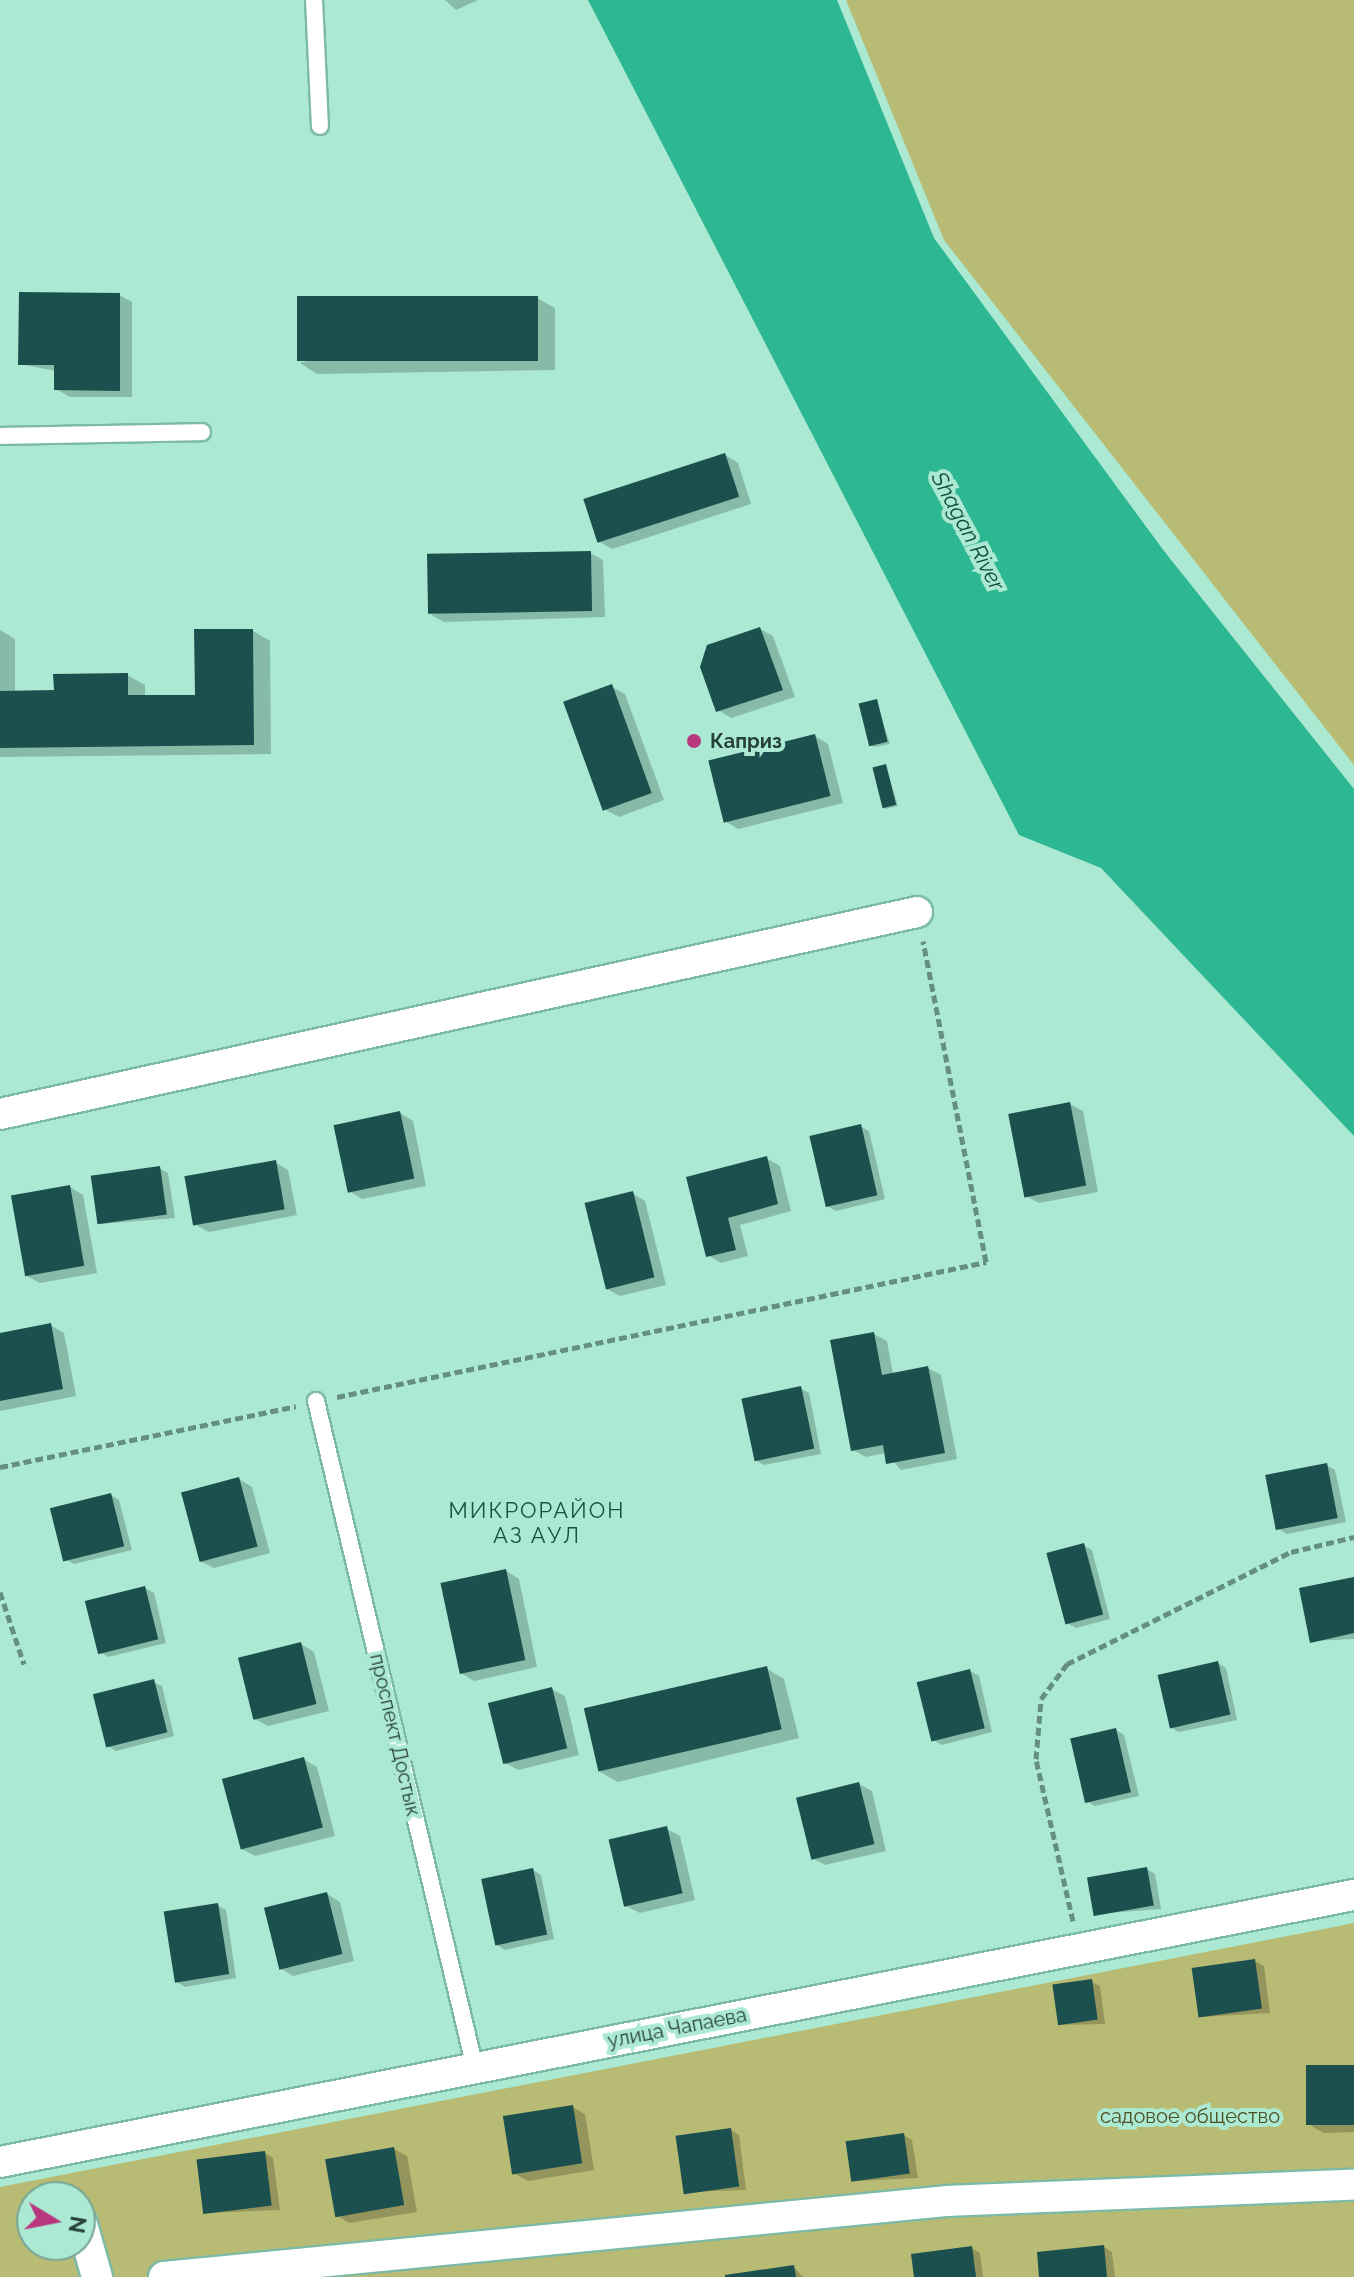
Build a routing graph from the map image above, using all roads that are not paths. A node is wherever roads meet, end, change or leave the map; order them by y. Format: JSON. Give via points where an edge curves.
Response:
{"nodes":[{"id":1,"x":314,"y":0,"type":"edge"},
{"id":2,"x":320,"y":126,"type":"dead end"},
{"id":3,"x":202,"y":432,"type":"dead end"},
{"id":4,"x":0,"y":436,"type":"edge"},
{"id":5,"x":917,"y":912,"type":"road end"},
{"id":6,"x":0,"y":1114,"type":"edge"},
{"id":7,"x":316,"y":1401,"type":"road end"},
{"id":8,"x":1354,"y":1895,"type":"edge"},
{"id":9,"x":475,"y":2068,"type":"junction"},
{"id":10,"x":0,"y":2162,"type":"edge"},
{"id":11,"x":1354,"y":2185,"type":"edge"},
{"id":12,"x":164,"y":2277,"type":"edge"}],
"edges":[{"from":1,"to":2,"type":"lane"},
{"from":3,"to":4,"type":"lane"},
{"from":5,"to":6,"type":"street"},
{"from":7,"to":9,"type":"lane","name":"проспект Достык"},
{"from":8,"to":9,"type":"street","name":"улица Чапаева"},
{"from":9,"to":10,"type":"street","name":"улица Чапаева"},
{"from":11,"to":12,"type":"street","via":[[948,2201]]}]}
